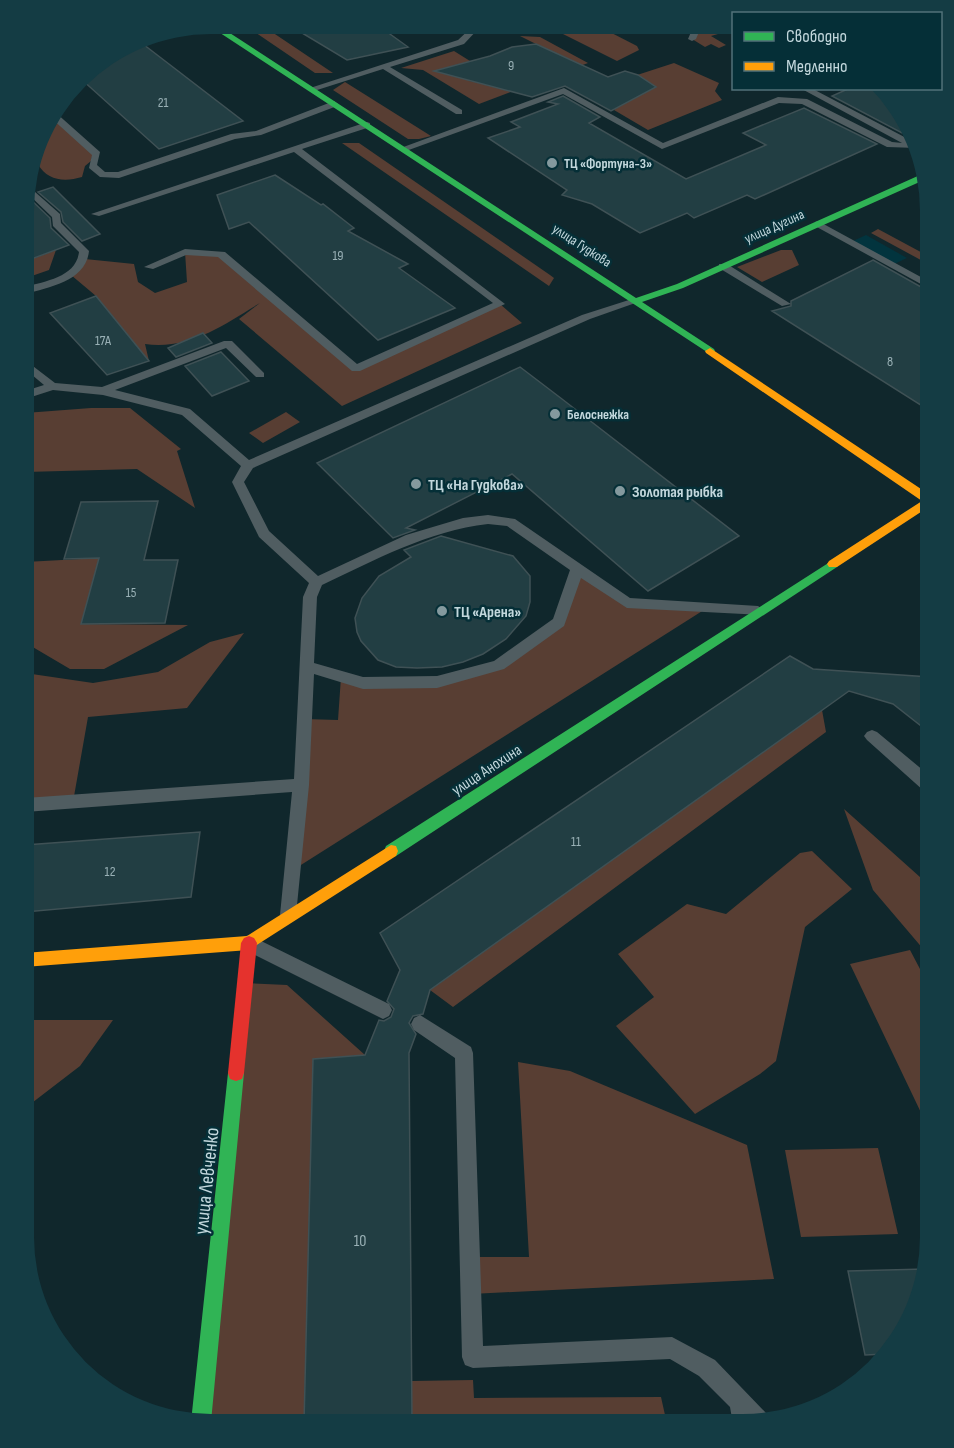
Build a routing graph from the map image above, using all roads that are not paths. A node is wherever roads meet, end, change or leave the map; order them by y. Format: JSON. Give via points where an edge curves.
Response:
{"nodes":[{"id":1,"x":226,"y":34,"type":"edge"},
{"id":2,"x":468,"y":34,"type":"edge"},
{"id":3,"x":694,"y":34,"type":"edge"},
{"id":4,"x":692,"y":39,"type":"dead end"},
{"id":5,"x":383,"y":66,"type":"junction"},
{"id":6,"x":311,"y":89,"type":"junction"},
{"id":7,"x":808,"y":90,"type":"edge"},
{"id":8,"x":334,"y":104,"type":"junction"},
{"id":9,"x":459,"y":112,"type":"dead end"},
{"id":10,"x":60,"y":121,"type":"edge"},
{"id":11,"x":368,"y":125,"type":"junction"},
{"id":12,"x":905,"y":141,"type":"edge"},
{"id":13,"x":907,"y":146,"type":"edge"},
{"id":14,"x":403,"y":148,"type":"junction"},
{"id":15,"x":296,"y":149,"type":"junction"},
{"id":16,"x":917,"y":180,"type":"edge"},
{"id":17,"x":35,"y":196,"type":"edge"},
{"id":18,"x":96,"y":214,"type":"dead end"},
{"id":19,"x":818,"y":224,"type":"junction"},
{"id":20,"x":723,"y":266,"type":"junction"},
{"id":21,"x":149,"y":267,"type":"dead end"},
{"id":22,"x":920,"y":280,"type":"edge"},
{"id":23,"x":34,"y":288,"type":"edge"},
{"id":24,"x":636,"y":301,"type":"junction"},
{"id":25,"x":786,"y":304,"type":"dead end"},
{"id":26,"x":34,"y":371,"type":"edge"},
{"id":27,"x":260,"y":375,"type":"dead end"},
{"id":28,"x":52,"y":386,"type":"junction"},
{"id":29,"x":103,"y":391,"type":"junction"},
{"id":30,"x":34,"y":392,"type":"edge"},
{"id":31,"x":248,"y":465,"type":"junction"},
{"id":32,"x":920,"y":494,"type":"edge"},
{"id":33,"x":920,"y":508,"type":"edge"},
{"id":34,"x":578,"y":568,"type":"junction"},
{"id":35,"x":316,"y":582,"type":"junction"},
{"id":36,"x":759,"y":611,"type":"junction"},
{"id":37,"x":307,"y":667,"type":"junction"},
{"id":38,"x":872,"y":736,"type":"dead end"},
{"id":39,"x":919,"y":777,"type":"edge"},
{"id":40,"x":301,"y":785,"type":"junction"},
{"id":41,"x":34,"y":804,"type":"edge"},
{"id":42,"x":288,"y":918,"type":"junction"},
{"id":43,"x":249,"y":943,"type":"junction"},
{"id":44,"x":34,"y":959,"type":"edge"},
{"id":45,"x":383,"y":1010,"type":"dead end"},
{"id":46,"x":420,"y":1024,"type":"dead end"},
{"id":47,"x":202,"y":1413,"type":"edge"},
{"id":48,"x":742,"y":1413,"type":"edge"}],
"edges":[{"from":1,"to":6,"type":"street","name":"улица Гудкова"},
{"from":2,"to":5,"type":"lane","via":[[461,42]]},
{"from":3,"to":4,"type":"lane"},
{"from":5,"to":6,"type":"lane"},
{"from":5,"to":9,"type":"lane"},
{"from":6,"to":8,"type":"street","name":"улица Гудкова"},
{"from":7,"to":12,"type":"lane"},
{"from":8,"to":10,"type":"lane","via":[[258,133],[234,136],[119,175],[103,175],[92,166],[98,154]]},
{"from":8,"to":11,"type":"street","name":"улица Гудкова"},
{"from":11,"to":14,"type":"street","name":"улица Гудкова"},
{"from":11,"to":15,"type":"lane"},
{"from":13,"to":14,"type":"lane","via":[[890,145],[804,101],[778,100],[662,146],[564,91]]},
{"from":14,"to":24,"type":"street","name":"улица Гудкова"},
{"from":15,"to":18,"type":"lane"},
{"from":15,"to":21,"type":"lane","via":[[500,304],[356,369],[220,254],[185,252]]},
{"from":16,"to":19,"type":"street","name":"улица Дугина"},
{"from":17,"to":23,"type":"lane","via":[[57,216],[56,224],[84,251],[85,259],[81,268],[71,274]]},
{"from":19,"to":20,"type":"street","name":"улица Дугина"},
{"from":19,"to":22,"type":"lane"},
{"from":20,"to":24,"type":"street","name":"улица Дугина"},
{"from":20,"to":25,"type":"lane"},
{"from":24,"to":31,"type":"lane","via":[[586,317]]},
{"from":24,"to":32,"type":"street","name":"улица Гудкова"},
{"from":26,"to":28,"type":"lane"},
{"from":27,"to":29,"type":"lane","via":[[228,343]]},
{"from":28,"to":29,"type":"lane"},
{"from":28,"to":30,"type":"lane"},
{"from":29,"to":31,"type":"lane","via":[[186,412]]},
{"from":31,"to":35,"type":"lane","via":[[238,482],[264,534]]},
{"from":33,"to":36,"type":"street","name":"улица Анохина"},
{"from":34,"to":35,"type":"lane","via":[[510,522],[495,518],[423,533]]},
{"from":34,"to":36,"type":"lane","via":[[627,603]]},
{"from":34,"to":37,"type":"lane","via":[[559,622],[500,665],[437,682],[363,682]]},
{"from":35,"to":37,"type":"lane","via":[[310,597]]},
{"from":36,"to":42,"type":"street","name":"улица Анохина"},
{"from":37,"to":40,"type":"lane"},
{"from":38,"to":39,"type":"lane"},
{"from":40,"to":41,"type":"lane"},
{"from":40,"to":42,"type":"lane"},
{"from":42,"to":43,"type":"street","name":"улица Анохина"},
{"from":43,"to":44,"type":"street","name":"улица Анохина"},
{"from":43,"to":45,"type":"lane"},
{"from":43,"to":47,"type":"street","name":"улица Левченко"},
{"from":46,"to":48,"type":"lane","via":[[464,1053],[473,1357],[672,1348],[707,1368]]}]}
